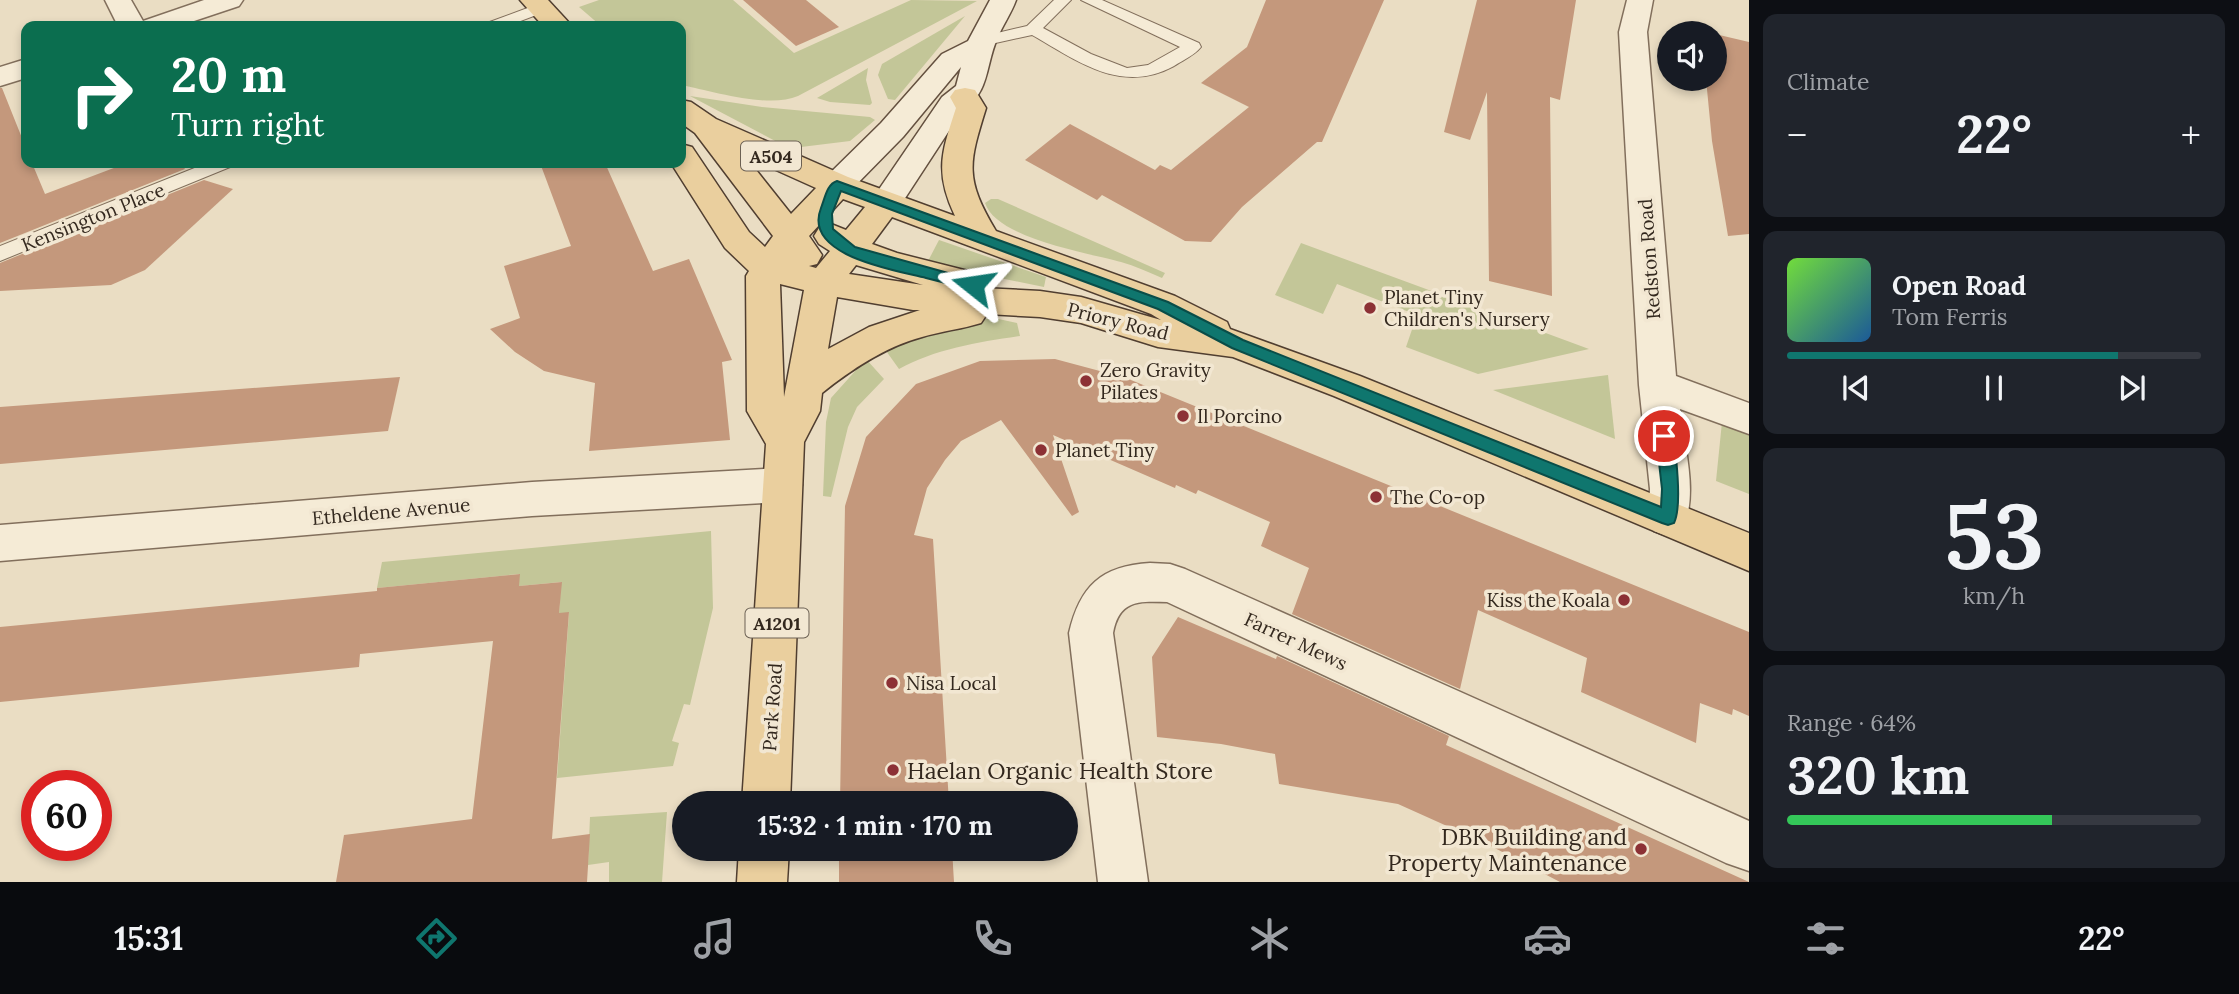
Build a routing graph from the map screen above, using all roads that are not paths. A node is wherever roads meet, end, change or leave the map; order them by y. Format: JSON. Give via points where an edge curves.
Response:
{"nodes":[{"id":1,"x":118,"y":0,"type":"edge"},
{"id":2,"x":230,"y":0,"type":"edge"},
{"id":3,"x":1003,"y":0,"type":"edge"},
{"id":4,"x":1063,"y":0,"type":"edge"},
{"id":5,"x":1089,"y":0,"type":"edge"},
{"id":6,"x":1640,"y":0,"type":"edge"},
{"id":7,"x":543,"y":8,"type":"edge"},
{"id":8,"x":129,"y":21,"type":"edge"},
{"id":9,"x":168,"y":21,"type":"edge"},
{"id":10,"x":507,"y":21,"type":"edge"},
{"id":11,"x":1034,"y":29,"type":"junction"},
{"id":12,"x":981,"y":43,"type":"junction"},
{"id":13,"x":21,"y":70,"type":"edge"},
{"id":14,"x":0,"y":77,"type":"edge"},
{"id":15,"x":965,"y":97,"type":"junction"},
{"id":16,"x":693,"y":118,"type":"edge"},
{"id":17,"x":686,"y":162,"type":"edge"},
{"id":18,"x":212,"y":168,"type":"edge"},
{"id":19,"x":837,"y":185,"type":"junction"},
{"id":20,"x":885,"y":204,"type":"junction"},
{"id":21,"x":791,"y":235,"type":"junction"},
{"id":22,"x":985,"y":241,"type":"junction"},
{"id":23,"x":850,"y":251,"type":"junction"},
{"id":24,"x":0,"y":254,"type":"edge"},
{"id":25,"x":766,"y":268,"type":"junction"},
{"id":26,"x":824,"y":282,"type":"junction"},
{"id":27,"x":1040,"y":304,"type":"junction"},
{"id":28,"x":1237,"y":344,"type":"junction"},
{"id":29,"x":806,"y":385,"type":"junction"},
{"id":30,"x":1658,"y":385,"type":"junction"},
{"id":31,"x":1749,"y":419,"type":"edge"},
{"id":32,"x":785,"y":442,"type":"junction"},
{"id":33,"x":782,"y":485,"type":"junction"},
{"id":34,"x":1668,"y":518,"type":"junction"},
{"id":35,"x":0,"y":543,"type":"edge"},
{"id":36,"x":1749,"y":552,"type":"edge"},
{"id":37,"x":767,"y":791,"type":"edge"},
{"id":38,"x":1749,"y":846,"type":"edge"},
{"id":39,"x":763,"y":861,"type":"edge"},
{"id":40,"x":762,"y":882,"type":"edge"},
{"id":41,"x":1123,"y":882,"type":"edge"}],
"edges":[{"from":1,"to":8,"type":"street"},
{"from":2,"to":9,"type":"street"},
{"from":3,"to":12,"type":"street"},
{"from":4,"to":11,"type":"lane"},
{"from":5,"to":11,"type":"lane","via":[[1193,47],[1164,65],[1137,74],[1105,67]]},
{"from":6,"to":30,"type":"street","name":"Redston Road","via":[[1633,32]]},
{"from":7,"to":10,"type":"lane"},
{"from":11,"to":12,"type":"lane"},
{"from":12,"to":15,"type":"street","via":[[978,68]]},
{"from":12,"to":19,"type":"street","via":[[952,61]]},
{"from":13,"to":14,"type":"street"},
{"from":15,"to":20,"type":"street","via":[[952,104]]},
{"from":15,"to":22,"type":"main road","via":[[971,108],[957,151],[958,179],[970,216]]},
{"from":16,"to":19,"type":"main road","number":"A504"},
{"from":16,"to":21,"type":"main road"},
{"from":17,"to":25,"type":"main road","via":[[737,240]]},
{"from":18,"to":24,"type":"lane","name":"Kensington Place"},
{"from":19,"to":20,"type":"main road","number":"A504"},
{"from":19,"to":21,"type":"main road"},
{"from":19,"to":23,"type":"main road","via":[[826,214],[826,229]]},
{"from":20,"to":22,"type":"main road","number":"A504"},
{"from":20,"to":23,"type":"main road"},
{"from":21,"to":25,"type":"main road"},
{"from":21,"to":26,"type":"main road"},
{"from":22,"to":28,"type":"main road","number":"A504","via":[[1163,305]]},
{"from":23,"to":26,"type":"main road","number":"A1201"},
{"from":23,"to":27,"type":"main road"},
{"from":25,"to":26,"type":"main road","number":"A504"},
{"from":25,"to":32,"type":"main road","via":[[761,290],[766,411]]},
{"from":26,"to":27,"type":"main road","name":"Priory Road","number":"A504","via":[[913,297]]},
{"from":26,"to":29,"type":"main road","name":"Park Road","number":"A1201"},
{"from":27,"to":28,"type":"main road","name":"Priory Road","number":"A504","via":[[1081,310],[1158,333]]},
{"from":27,"to":29,"type":"main road","via":[[899,329],[845,355]]},
{"from":28,"to":34,"type":"main road","name":"Priory Road","number":"A504"},
{"from":29,"to":32,"type":"main road","name":"Park Road","number":"A1201","via":[[801,411]]},
{"from":30,"to":31,"type":"street"},
{"from":30,"to":34,"type":"street","name":"Redston Road","via":[[1670,489]]},
{"from":32,"to":33,"type":"main road","name":"Park Road","number":"A1201"},
{"from":33,"to":35,"type":"street","name":"Etheldene Avenue","via":[[532,499]]},
{"from":33,"to":37,"type":"main road","name":"Park Road","number":"A1201"},
{"from":34,"to":36,"type":"main road","name":"Priory Road","number":"A504"},
{"from":38,"to":41,"type":"street","name":"Farrer Mews","via":[[1170,583],[1142,582],[1120,587],[1098,606],[1091,633]]},
{"from":39,"to":40,"type":"main road"}]}
